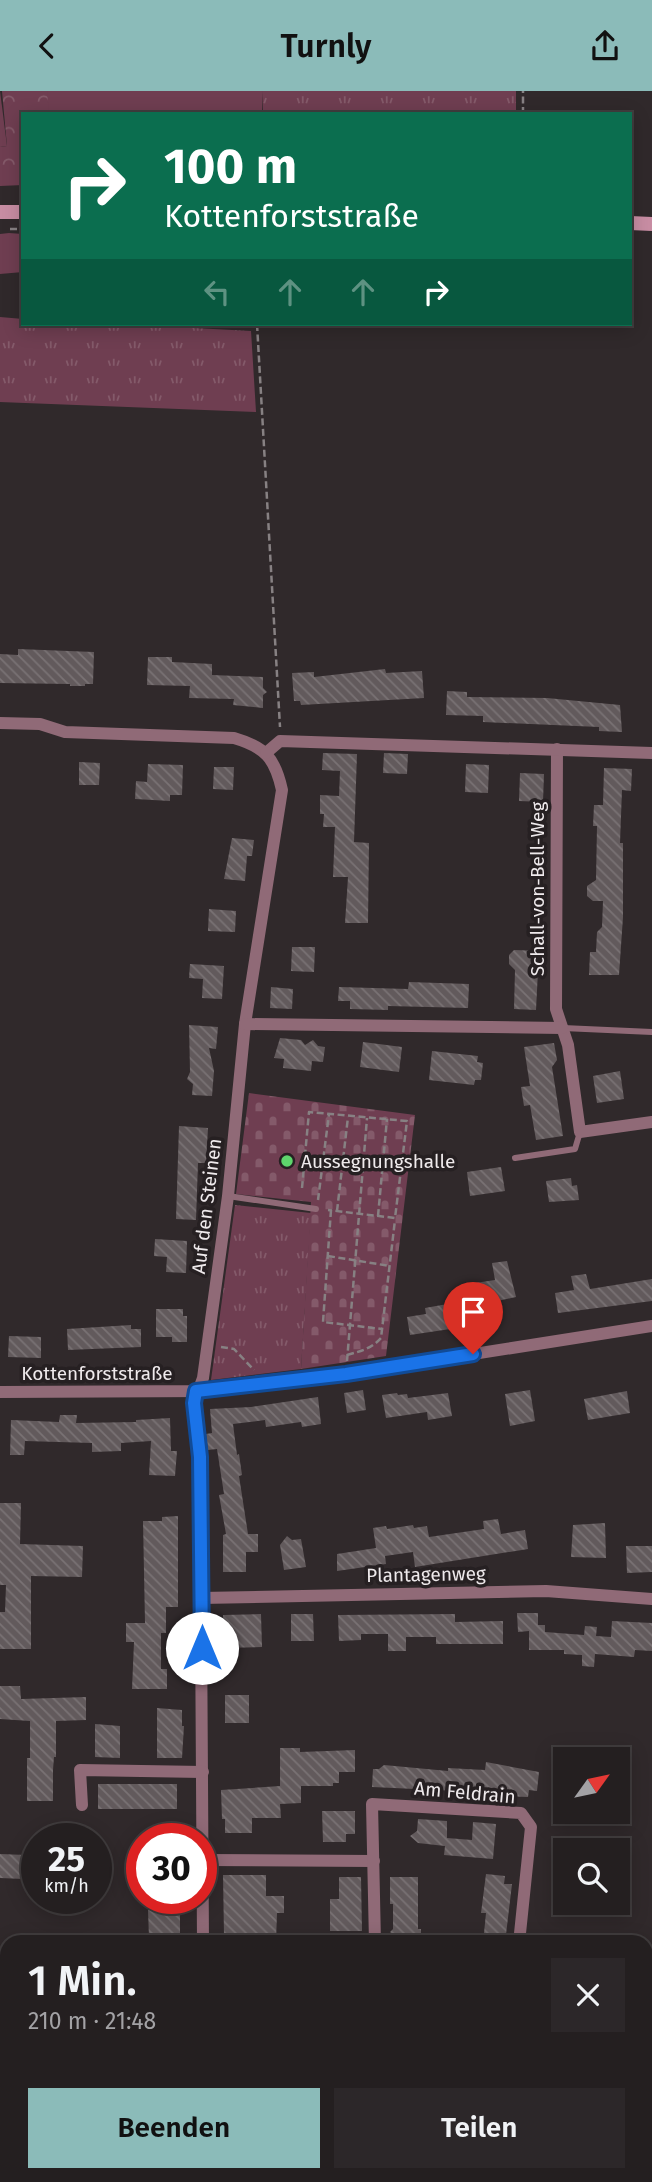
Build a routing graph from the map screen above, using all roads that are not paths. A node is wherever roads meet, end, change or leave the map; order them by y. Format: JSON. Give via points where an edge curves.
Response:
{"nodes":[{"id":1,"x":0,"y":212,"type":"edge"},
{"id":2,"x":21,"y":212,"type":"edge"},
{"id":3,"x":632,"y":223,"type":"edge"},
{"id":4,"x":652,"y":224,"type":"edge"},
{"id":5,"x":0,"y":723,"type":"edge"},
{"id":6,"x":557,"y":749,"type":"junction"},
{"id":7,"x":266,"y":753,"type":"junction"},
{"id":8,"x":652,"y":753,"type":"edge"},
{"id":9,"x":246,"y":1024,"type":"junction"},
{"id":10,"x":562,"y":1028,"type":"junction"},
{"id":11,"x":652,"y":1033,"type":"edge"},
{"id":12,"x":652,"y":1122,"type":"edge"},
{"id":13,"x":580,"y":1132,"type":"junction"},
{"id":14,"x":515,"y":1158,"type":"dead end"},
{"id":15,"x":228,"y":1196,"type":"junction"},
{"id":16,"x":316,"y":1209,"type":"road end"},
{"id":17,"x":652,"y":1327,"type":"edge"},
{"id":18,"x":196,"y":1391,"type":"junction"},
{"id":19,"x":0,"y":1392,"type":"edge"},
{"id":20,"x":201,"y":1598,"type":"junction"},
{"id":21,"x":652,"y":1599,"type":"edge"},
{"id":22,"x":203,"y":1772,"type":"junction"},
{"id":23,"x":82,"y":1805,"type":"dead end"},
{"id":24,"x":202,"y":1823,"type":"edge"},
{"id":25,"x":217,"y":1860,"type":"edge"},
{"id":26,"x":374,"y":1861,"type":"junction"},
{"id":27,"x":203,"y":1914,"type":"edge"},
{"id":28,"x":203,"y":1935,"type":"edge"},
{"id":29,"x":375,"y":1935,"type":"edge"},
{"id":30,"x":520,"y":1935,"type":"edge"}],
"edges":[{"from":1,"to":2,"type":"main road"},
{"from":3,"to":4,"type":"main road"},
{"from":5,"to":7,"type":"street","via":[[40,724],[65,732],[234,738]]},
{"from":6,"to":7,"type":"street","via":[[280,741]]},
{"from":6,"to":8,"type":"street"},
{"from":6,"to":10,"type":"street","name":"Schall-von-Bell-Weg","via":[[556,1009]]},
{"from":7,"to":9,"type":"street","name":"Auf den Steinen","via":[[278,770],[282,790]]},
{"from":9,"to":10,"type":"street"},
{"from":9,"to":15,"type":"street","name":"Auf den Steinen"},
{"from":10,"to":11,"type":"lane"},
{"from":10,"to":13,"type":"street","name":"Schall-von-Bell-Weg"},
{"from":12,"to":13,"type":"street"},
{"from":13,"to":14,"type":"lane","via":[[575,1149]]},
{"from":15,"to":16,"type":"lane"},
{"from":15,"to":18,"type":"street","name":"Auf den Steinen","via":[[203,1378]]},
{"from":17,"to":18,"type":"street","name":"Kottenforststraße","via":[[346,1374]]},
{"from":18,"to":19,"type":"street","name":"Kottenforststraße"},
{"from":18,"to":20,"type":"street","name":"Auf den Steinen"},
{"from":20,"to":21,"type":"street","name":"Plantagenweg","via":[[546,1591]]},
{"from":20,"to":22,"type":"street","name":"Auf den Steinen"},
{"from":22,"to":23,"type":"street","via":[[80,1770]]},
{"from":22,"to":24,"type":"street","name":"Auf den Steinen"},
{"from":25,"to":26,"type":"street"},
{"from":26,"to":29,"type":"street","name":"Am Feldrain"},
{"from":26,"to":30,"type":"street","name":"Am Feldrain","via":[[372,1804],[521,1813],[531,1826]]},
{"from":27,"to":28,"type":"street","name":"Auf den Steinen"}]}
